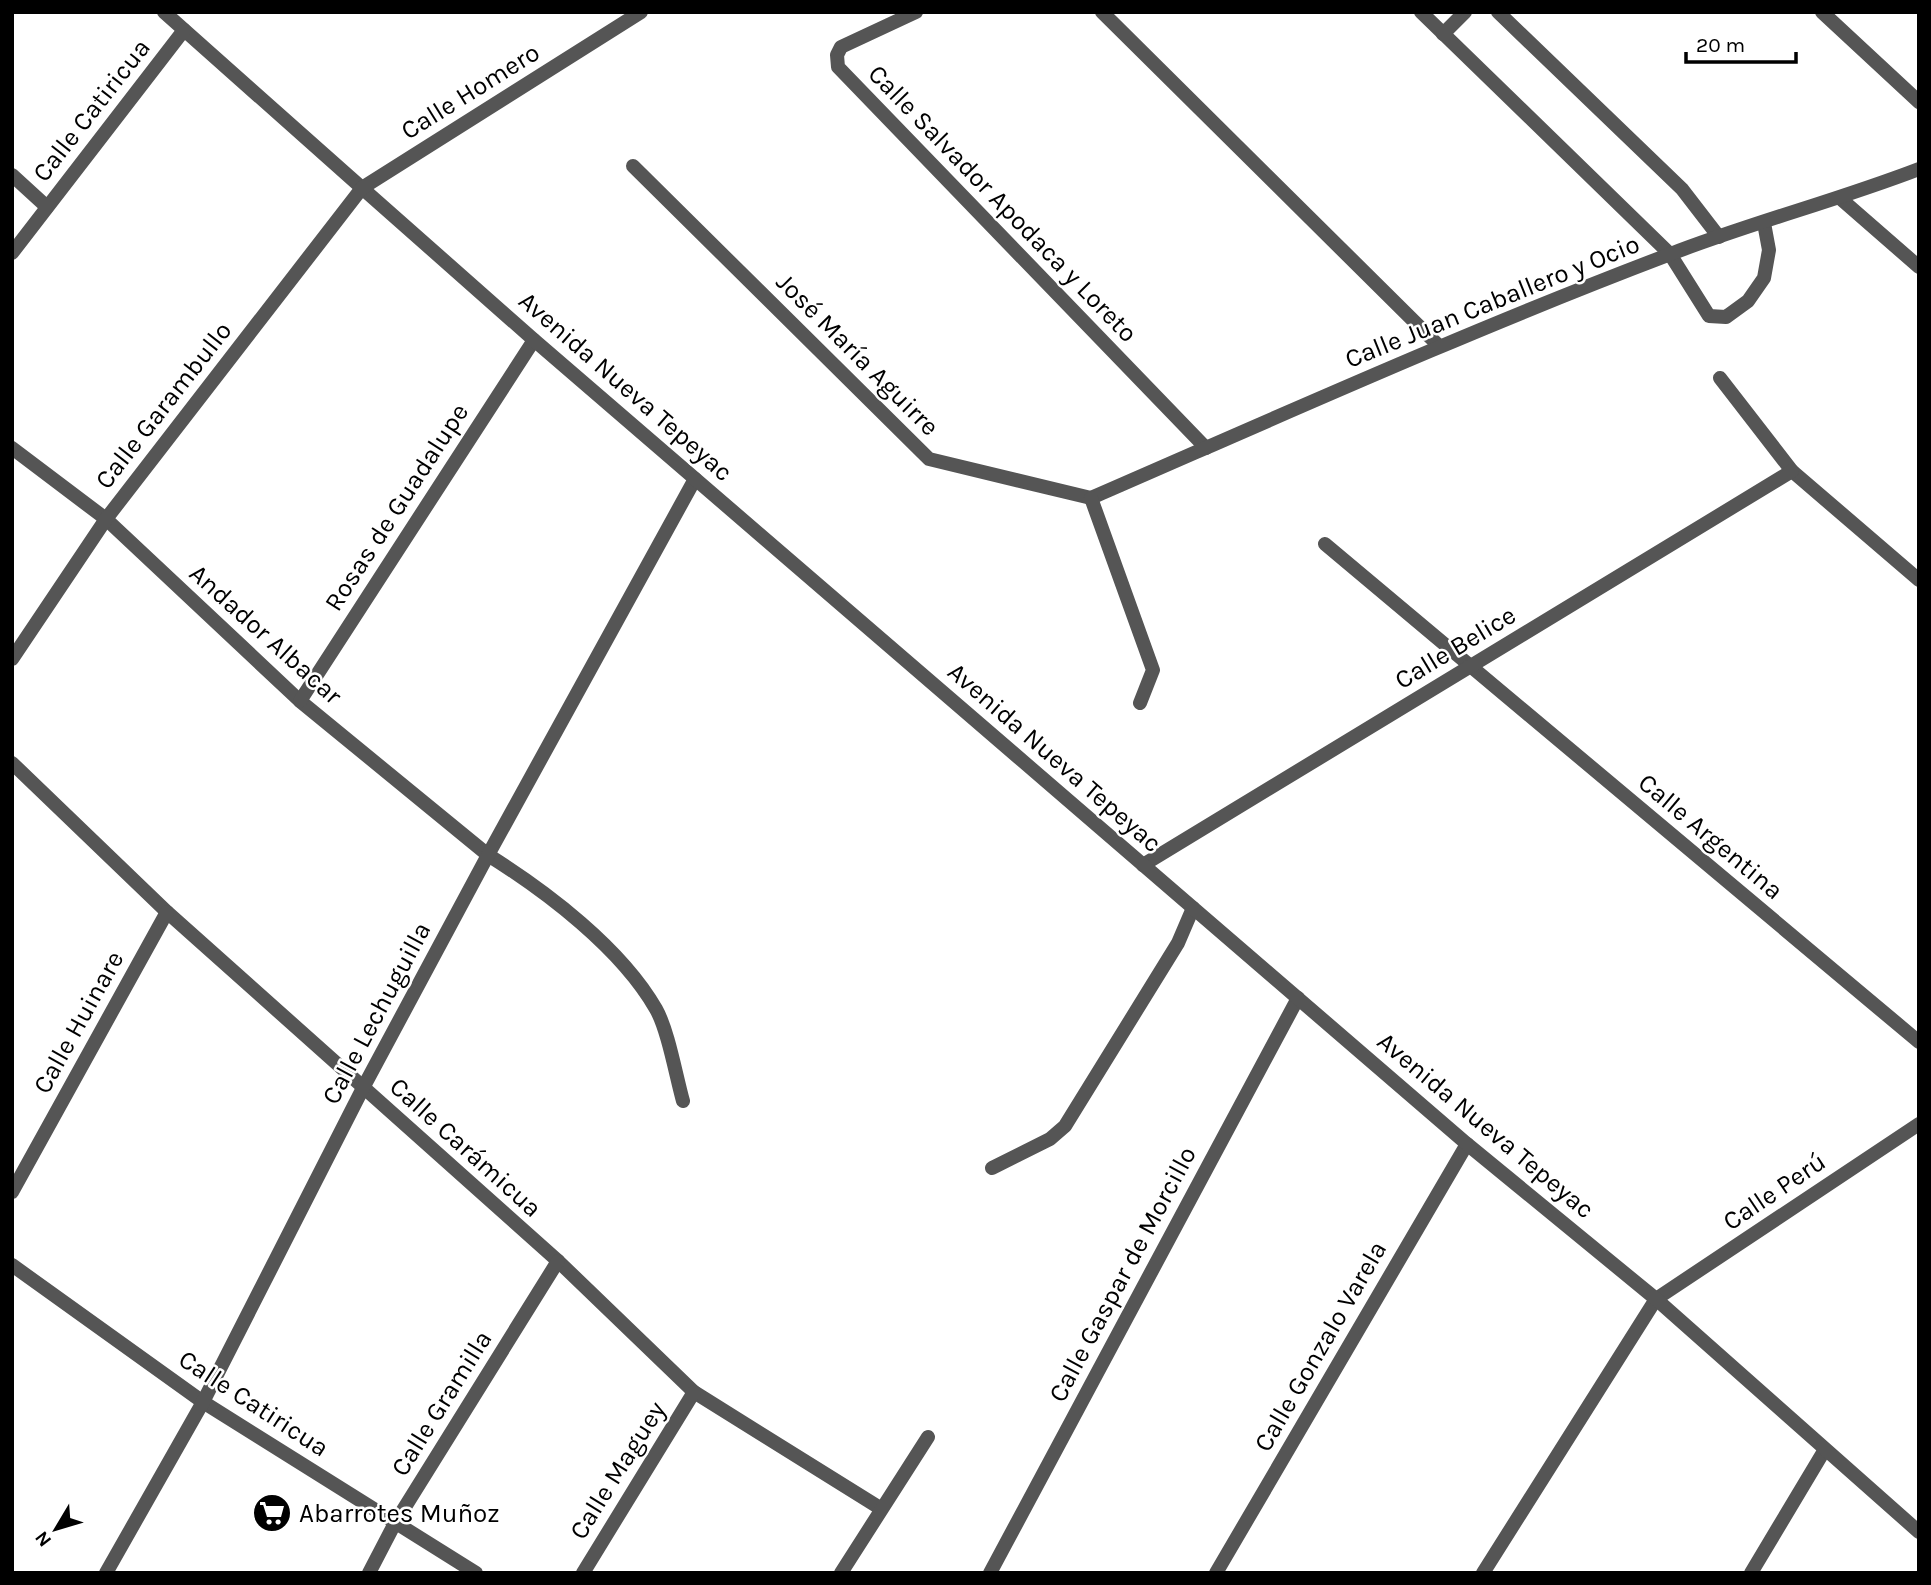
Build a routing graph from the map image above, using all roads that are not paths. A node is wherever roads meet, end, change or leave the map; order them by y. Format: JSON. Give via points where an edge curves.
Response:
{"nodes":[{"id":1,"x":164,"y":12,"type":"edge"},
{"id":2,"x":640,"y":12,"type":"edge"},
{"id":3,"x":916,"y":12,"type":"edge"},
{"id":4,"x":1102,"y":12,"type":"edge"},
{"id":5,"x":1421,"y":12,"type":"edge"},
{"id":6,"x":1465,"y":12,"type":"edge"},
{"id":7,"x":1498,"y":12,"type":"edge"},
{"id":8,"x":1822,"y":12,"type":"edge"},
{"id":9,"x":184,"y":30,"type":"junction"},
{"id":10,"x":1443,"y":34,"type":"junction"},
{"id":11,"x":1919,"y":102,"type":"edge"},
{"id":12,"x":634,"y":166,"type":"dead end"},
{"id":13,"x":1919,"y":169,"type":"edge"},
{"id":14,"x":12,"y":175,"type":"edge"},
{"id":15,"x":362,"y":188,"type":"junction"},
{"id":16,"x":1841,"y":199,"type":"junction"},
{"id":17,"x":47,"y":207,"type":"junction"},
{"id":18,"x":1764,"y":223,"type":"junction"},
{"id":19,"x":1719,"y":237,"type":"junction"},
{"id":20,"x":12,"y":253,"type":"edge"},
{"id":21,"x":1670,"y":254,"type":"junction"},
{"id":22,"x":1919,"y":267,"type":"edge"},
{"id":23,"x":534,"y":340,"type":"junction"},
{"id":24,"x":1439,"y":346,"type":"junction"},
{"id":25,"x":1720,"y":377,"type":"dead end"},
{"id":26,"x":12,"y":448,"type":"edge"},
{"id":27,"x":1206,"y":448,"type":"junction"},
{"id":28,"x":1792,"y":471,"type":"junction"},
{"id":29,"x":695,"y":479,"type":"junction"},
{"id":30,"x":1091,"y":498,"type":"junction"},
{"id":31,"x":106,"y":519,"type":"junction"},
{"id":32,"x":1325,"y":544,"type":"dead end"},
{"id":33,"x":1919,"y":580,"type":"edge"},
{"id":34,"x":12,"y":659,"type":"edge"},
{"id":35,"x":1471,"y":667,"type":"junction"},
{"id":36,"x":300,"y":701,"type":"junction"},
{"id":37,"x":1140,"y":703,"type":"dead end"},
{"id":38,"x":12,"y":763,"type":"edge"},
{"id":39,"x":488,"y":855,"type":"junction"},
{"id":40,"x":1143,"y":865,"type":"junction"},
{"id":41,"x":1193,"y":908,"type":"junction"},
{"id":42,"x":167,"y":912,"type":"junction"},
{"id":43,"x":1297,"y":998,"type":"junction"},
{"id":44,"x":1919,"y":1042,"type":"edge"},
{"id":45,"x":363,"y":1088,"type":"junction"},
{"id":46,"x":683,"y":1101,"type":"dead end"},
{"id":47,"x":1919,"y":1124,"type":"edge"},
{"id":48,"x":1467,"y":1144,"type":"junction"},
{"id":49,"x":992,"y":1168,"type":"dead end"},
{"id":50,"x":12,"y":1192,"type":"edge"},
{"id":51,"x":558,"y":1261,"type":"junction"},
{"id":52,"x":12,"y":1265,"type":"edge"},
{"id":53,"x":1656,"y":1299,"type":"junction"},
{"id":54,"x":694,"y":1392,"type":"junction"},
{"id":55,"x":203,"y":1402,"type":"junction"},
{"id":56,"x":929,"y":1437,"type":"dead end"},
{"id":57,"x":1824,"y":1451,"type":"junction"},
{"id":58,"x":880,"y":1508,"type":"junction"},
{"id":59,"x":396,"y":1523,"type":"junction"},
{"id":60,"x":1919,"y":1532,"type":"edge"},
{"id":61,"x":106,"y":1573,"type":"edge"},
{"id":62,"x":369,"y":1573,"type":"edge"},
{"id":63,"x":476,"y":1573,"type":"edge"},
{"id":64,"x":583,"y":1573,"type":"edge"},
{"id":65,"x":841,"y":1573,"type":"edge"},
{"id":66,"x":990,"y":1573,"type":"edge"},
{"id":67,"x":1216,"y":1573,"type":"edge"},
{"id":68,"x":1483,"y":1573,"type":"edge"},
{"id":69,"x":1751,"y":1573,"type":"edge"}],
"edges":[{"from":1,"to":9,"type":"street","name":"Avenida Nueva Tepeyac"},
{"from":2,"to":15,"type":"street","name":"Calle Homero"},
{"from":3,"to":27,"type":"street","name":"Calle Salvador Apodaca y Loreto","via":[[841,47],[838,67]]},
{"from":4,"to":24,"type":"street"},
{"from":5,"to":10,"type":"street"},
{"from":6,"to":10,"type":"street"},
{"from":7,"to":19,"type":"street","via":[[1682,188]]},
{"from":8,"to":11,"type":"street"},
{"from":9,"to":15,"type":"street","name":"Avenida Nueva Tepeyac"},
{"from":9,"to":17,"type":"street","name":"Calle Catiricua"},
{"from":10,"to":21,"type":"street"},
{"from":12,"to":30,"type":"street","name":"José María Aguirre","via":[[929,459]]},
{"from":13,"to":16,"type":"street","name":"Calle Juan Caballero y Ocio"},
{"from":14,"to":17,"type":"street"},
{"from":15,"to":23,"type":"street","name":"Avenida Nueva Tepeyac"},
{"from":15,"to":31,"type":"street","name":"Calle Garambullo"},
{"from":16,"to":18,"type":"street","name":"Calle Juan Caballero y Ocio"},
{"from":16,"to":22,"type":"street"},
{"from":17,"to":20,"type":"street","name":"Calle Catiricua"},
{"from":18,"to":19,"type":"street","name":"Calle Juan Caballero y Ocio"},
{"from":18,"to":21,"type":"street","via":[[1769,250],[1764,278],[1748,301],[1726,317],[1709,316]]},
{"from":19,"to":21,"type":"street","name":"Calle Juan Caballero y Ocio"},
{"from":21,"to":24,"type":"street","name":"Calle Juan Caballero y Ocio"},
{"from":23,"to":29,"type":"street","name":"Avenida Nueva Tepeyac"},
{"from":23,"to":36,"type":"street","name":"Rosas de Guadalupe"},
{"from":24,"to":27,"type":"street","name":"Calle Juan Caballero y Ocio"},
{"from":25,"to":28,"type":"street"},
{"from":26,"to":31,"type":"street","name":"Andador Albacar"},
{"from":27,"to":30,"type":"street","name":"Calle Juan Caballero y Ocio"},
{"from":28,"to":33,"type":"street"},
{"from":28,"to":35,"type":"street","name":"Calle Belice"},
{"from":29,"to":39,"type":"street","name":"Calle Lechuguilla"},
{"from":29,"to":40,"type":"street","name":"Avenida Nueva Tepeyac"},
{"from":30,"to":37,"type":"street","via":[[1153,670]]},
{"from":31,"to":34,"type":"street","name":"Calle Garambullo"},
{"from":31,"to":36,"type":"street","name":"Andador Albacar"},
{"from":32,"to":35,"type":"street","name":"Calle Argentina"},
{"from":35,"to":40,"type":"street","name":"Calle Belice"},
{"from":35,"to":44,"type":"street","name":"Calle Argentina"},
{"from":36,"to":39,"type":"street","name":"Andador Albacar"},
{"from":38,"to":42,"type":"street","name":"Calle Carámicua"},
{"from":39,"to":45,"type":"street","name":"Calle Lechuguilla"},
{"from":39,"to":46,"type":"street","name":"Andador Albacar","via":[[527,880],[617,957],[657,1010]]},
{"from":40,"to":41,"type":"street","name":"Avenida Nueva Tepeyac"},
{"from":41,"to":43,"type":"street","name":"Avenida Nueva Tepeyac"},
{"from":41,"to":49,"type":"street","via":[[1178,943],[1065,1126],[1050,1139]]},
{"from":42,"to":45,"type":"street","name":"Calle Carámicua"},
{"from":42,"to":50,"type":"street","name":"Calle Huinare"},
{"from":43,"to":48,"type":"street","name":"Avenida Nueva Tepeyac"},
{"from":43,"to":66,"type":"street","name":"Calle Gaspar de Morcillo"},
{"from":45,"to":51,"type":"street","name":"Calle Carámicua"},
{"from":45,"to":55,"type":"street","name":"Calle Lechuguilla"},
{"from":47,"to":53,"type":"street","name":"Calle Perú"},
{"from":48,"to":53,"type":"street","name":"Avenida Nueva Tepeyac"},
{"from":48,"to":67,"type":"street","name":"Calle Gonzalo Varela"},
{"from":51,"to":54,"type":"street","name":"Calle Carámicua"},
{"from":51,"to":59,"type":"street","name":"Calle Gramilla"},
{"from":52,"to":55,"type":"street","name":"Calle Catiricua"},
{"from":53,"to":57,"type":"street","name":"Avenida Nueva Tepeyac"},
{"from":53,"to":68,"type":"street"},
{"from":54,"to":58,"type":"street","name":"Calle Carámicua"},
{"from":54,"to":64,"type":"street","name":"Calle Maguey"},
{"from":55,"to":59,"type":"street","name":"Calle Catiricua"},
{"from":55,"to":61,"type":"street","name":"Calle Lechuguilla"},
{"from":56,"to":58,"type":"street"},
{"from":57,"to":60,"type":"street","name":"Avenida Nueva Tepeyac"},
{"from":57,"to":69,"type":"street"},
{"from":58,"to":65,"type":"street"},
{"from":59,"to":62,"type":"street","name":"Calle Gramilla"},
{"from":59,"to":63,"type":"street","name":"Calle Catiricua"}]}
